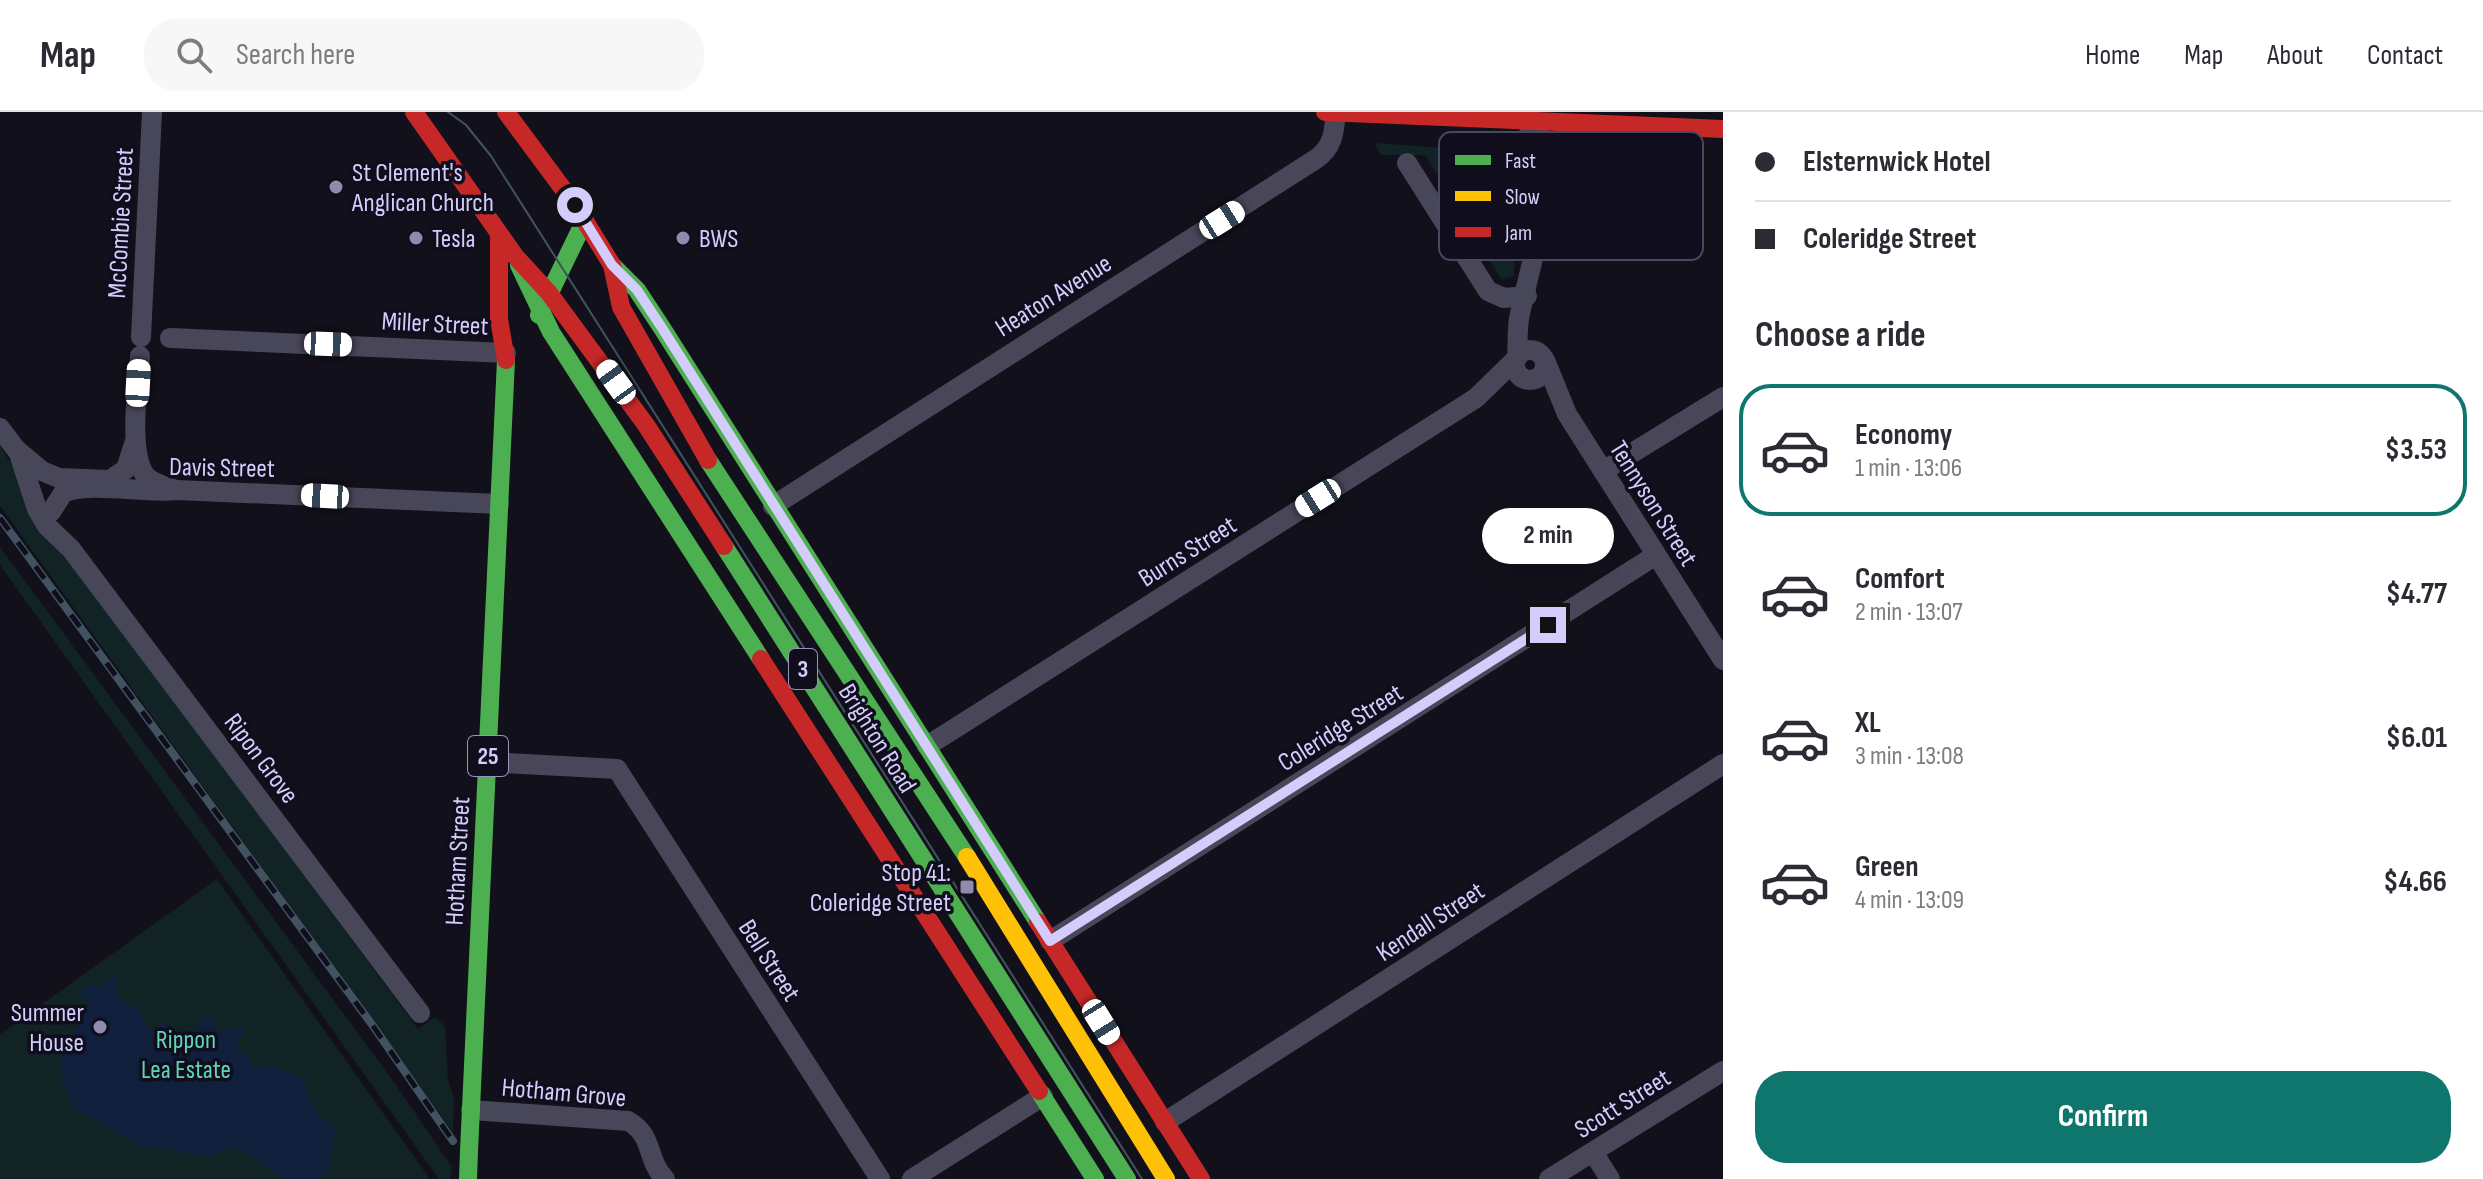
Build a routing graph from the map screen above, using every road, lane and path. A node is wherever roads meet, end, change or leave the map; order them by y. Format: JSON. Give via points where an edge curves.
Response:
{"nodes":[{"id":1,"x":152,"y":112,"type":"edge"},
{"id":2,"x":414,"y":112,"type":"edge"},
{"id":3,"x":506,"y":112,"type":"edge"},
{"id":4,"x":1325,"y":112,"type":"edge"},
{"id":5,"x":1336,"y":112,"type":"edge"},
{"id":6,"x":1532,"y":117,"type":"edge"},
{"id":7,"x":1723,"y":129,"type":"edge"},
{"id":8,"x":1407,"y":163,"type":"dead end"},
{"id":9,"x":1439,"y":214,"type":"edge"},
{"id":10,"x":585,"y":220,"type":"junction"},
{"id":11,"x":499,"y":235,"type":"junction"},
{"id":12,"x":515,"y":256,"type":"junction"},
{"id":13,"x":1468,"y":260,"type":"edge"},
{"id":14,"x":1531,"y":260,"type":"edge"},
{"id":15,"x":612,"y":265,"type":"junction"},
{"id":16,"x":549,"y":293,"type":"junction"},
{"id":17,"x":1527,"y":296,"type":"junction"},
{"id":18,"x":540,"y":313,"type":"junction"},
{"id":19,"x":170,"y":338,"type":"dead end"},
{"id":20,"x":506,"y":353,"type":"junction"},
{"id":21,"x":1542,"y":356,"type":"junction"},
{"id":22,"x":1516,"y":358,"type":"junction"},
{"id":23,"x":1529,"y":380,"type":"junction"},
{"id":24,"x":1723,"y":397,"type":"edge"},
{"id":25,"x":1476,"y":398,"type":"junction"},
{"id":26,"x":1567,"y":414,"type":"junction"},
{"id":27,"x":0,"y":428,"type":"edge"},
{"id":28,"x":136,"y":437,"type":"junction"},
{"id":29,"x":18,"y":451,"type":"junction"},
{"id":30,"x":1603,"y":471,"type":"junction"},
{"id":31,"x":177,"y":490,"type":"junction"},
{"id":32,"x":499,"y":504,"type":"junction"},
{"id":33,"x":773,"y":506,"type":"junction"},
{"id":34,"x":51,"y":512,"type":"junction"},
{"id":35,"x":61,"y":536,"type":"junction"},
{"id":36,"x":1656,"y":555,"type":"junction"},
{"id":37,"x":1723,"y":660,"type":"edge"},
{"id":38,"x":842,"y":670,"type":"junction"},
{"id":39,"x":814,"y":686,"type":"junction"},
{"id":40,"x":892,"y":694,"type":"junction"},
{"id":41,"x":927,"y":746,"type":"junction"},
{"id":42,"x":487,"y":762,"type":"junction"},
{"id":43,"x":1723,"y":764,"type":"edge"},
{"id":44,"x":902,"y":826,"type":"junction"},
{"id":45,"x":900,"y":873,"type":"junction"},
{"id":46,"x":1050,"y":941,"type":"junction"},
{"id":47,"x":1085,"y":997,"type":"junction"},
{"id":48,"x":420,"y":1013,"type":"dead end"},
{"id":49,"x":1089,"y":1057,"type":"junction"},
{"id":50,"x":1723,"y":1071,"type":"edge"},
{"id":51,"x":1043,"y":1096,"type":"junction"},
{"id":52,"x":471,"y":1110,"type":"junction"},
{"id":53,"x":1165,"y":1122,"type":"junction"},
{"id":54,"x":1593,"y":1152,"type":"junction"},
{"id":55,"x":468,"y":1179,"type":"edge"},
{"id":56,"x":665,"y":1179,"type":"edge"},
{"id":57,"x":880,"y":1179,"type":"edge"},
{"id":58,"x":912,"y":1179,"type":"edge"},
{"id":59,"x":1095,"y":1179,"type":"edge"},
{"id":60,"x":1127,"y":1179,"type":"edge"},
{"id":61,"x":1166,"y":1179,"type":"edge"},
{"id":62,"x":1201,"y":1179,"type":"edge"},
{"id":63,"x":1549,"y":1179,"type":"edge"},
{"id":64,"x":1610,"y":1179,"type":"edge"}],
"edges":[{"from":1,"to":28,"type":"street","name":"McCombie Street"},
{"from":2,"to":11,"type":"main road","name":"Brighton Road","number":"3"},
{"from":3,"to":10,"type":"main road","name":"Brighton Road","number":"3"},
{"from":4,"to":5,"type":"main road"},
{"from":5,"to":6,"type":"main road"},
{"from":5,"to":33,"type":"street","name":"Heaton Avenue","via":[[1334,138],[1325,153]]},
{"from":6,"to":7,"type":"main road"},
{"from":8,"to":9,"type":"street"},
{"from":10,"to":15,"type":"main road","name":"Brighton Road","number":"3"},
{"from":10,"to":16,"type":"main road"},
{"from":11,"to":12,"type":"main road","name":"Brighton Road","number":"3"},
{"from":11,"to":20,"type":"main road","name":"Hotham Street","number":"25","via":[[499,319]]},
{"from":12,"to":16,"type":"main road","name":"Brighton Road","number":"3"},
{"from":12,"to":18,"type":"main road","name":"Brighton Road"},
{"from":13,"to":17,"type":"street","via":[[1488,291],[1504,298]]},
{"from":14,"to":17,"type":"street"},
{"from":15,"to":33,"type":"main road","name":"Brighton Road","via":[[642,298]]},
{"from":15,"to":38,"type":"main road","name":"Brighton Road","number":"3","via":[[621,307],[658,380]]},
{"from":16,"to":18,"type":"main road"},
{"from":16,"to":39,"type":"main road","name":"Brighton Road","number":"3","via":[[646,425]]},
{"from":17,"to":21,"type":"street","name":"Tennyson Street","via":[[1529,334]]},
{"from":17,"to":22,"type":"street"},
{"from":18,"to":20,"type":"main road","via":[[527,335]]},
{"from":18,"to":45,"type":"main road","name":"Brighton Road"},
{"from":19,"to":20,"type":"street","name":"Miller Street"},
{"from":20,"to":32,"type":"main road","name":"Hotham Street","number":"25"},
{"from":21,"to":22,"type":"street","via":[[1527,349]]},
{"from":21,"to":23,"type":"street","via":[[1542,375]]},
{"from":21,"to":26,"type":"street","name":"Tennyson Street"},
{"from":22,"to":23,"type":"street","name":"Tennyson Street","via":[[1518,374]]},
{"from":22,"to":25,"type":"street","name":"Burns Street"},
{"from":23,"to":25,"type":"street","name":"Burns Street"},
{"from":23,"to":26,"type":"street","name":"Tennyson Street"},
{"from":24,"to":30,"type":"street"},
{"from":25,"to":41,"type":"street","name":"Burns Street"},
{"from":26,"to":30,"type":"street","name":"Tennyson Street"},
{"from":27,"to":29,"type":"street","name":"Ripon Grove"},
{"from":28,"to":29,"type":"street","name":"Davis Street","via":[[126,469],[110,480],[55,477]]},
{"from":28,"to":31,"type":"street","name":"McCombie Street","via":[[146,476]]},
{"from":29,"to":34,"type":"street","name":"Ripon Grove"},
{"from":29,"to":35,"type":"street","name":"Ripon Grove","via":[[37,509]]},
{"from":30,"to":36,"type":"street","name":"Tennyson Street"},
{"from":31,"to":32,"type":"street","name":"Davis Street"},
{"from":31,"to":34,"type":"street","name":"Davis Street","via":[[72,490],[61,495]]},
{"from":32,"to":42,"type":"main road","name":"Hotham Street","number":"25"},
{"from":33,"to":40,"type":"main road","name":"Brighton Road"},
{"from":34,"to":35,"type":"street","name":"Ripon Grove"},
{"from":35,"to":48,"type":"street","name":"Ripon Grove"},
{"from":36,"to":37,"type":"street","name":"Tennyson Street"},
{"from":36,"to":46,"type":"street","name":"Coleridge Street"},
{"from":38,"to":39,"type":"main road"},
{"from":38,"to":40,"type":"main road","via":[[849,666]]},
{"from":38,"to":49,"type":"main road","name":"Brighton Road","number":"3","via":[[973,867]]},
{"from":39,"to":44,"type":"main road","name":"Brighton Road","number":"3"},
{"from":40,"to":41,"type":"main road","name":"Brighton Road"},
{"from":41,"to":46,"type":"main road","name":"Brighton Road"},
{"from":42,"to":52,"type":"main road","name":"Hotham Street","number":"25"},
{"from":42,"to":57,"type":"street","name":"Bell Street","via":[[617,769]]},
{"from":43,"to":53,"type":"street","name":"Kendall Street"},
{"from":44,"to":45,"type":"main road"},
{"from":44,"to":60,"type":"main road","name":"Brighton Road","number":"3"},
{"from":45,"to":51,"type":"main road","name":"Brighton Road"},
{"from":46,"to":47,"type":"main road","name":"Brighton Road"},
{"from":47,"to":49,"type":"main road"},
{"from":47,"to":53,"type":"main road","name":"Brighton Road"},
{"from":49,"to":61,"type":"main road","name":"Brighton Road","number":"3"},
{"from":50,"to":54,"type":"street","name":"Scott Street"},
{"from":51,"to":58,"type":"street"},
{"from":51,"to":59,"type":"main road","name":"Brighton Road"},
{"from":52,"to":55,"type":"main road","name":"Hotham Street","number":"25","bridge":true},
{"from":52,"to":56,"type":"street","name":"Hotham Grove","via":[[624,1120],[645,1134]]},
{"from":53,"to":62,"type":"main road","name":"Brighton Road"},
{"from":54,"to":63,"type":"street","name":"Scott Street"},
{"from":54,"to":64,"type":"street"}]}
